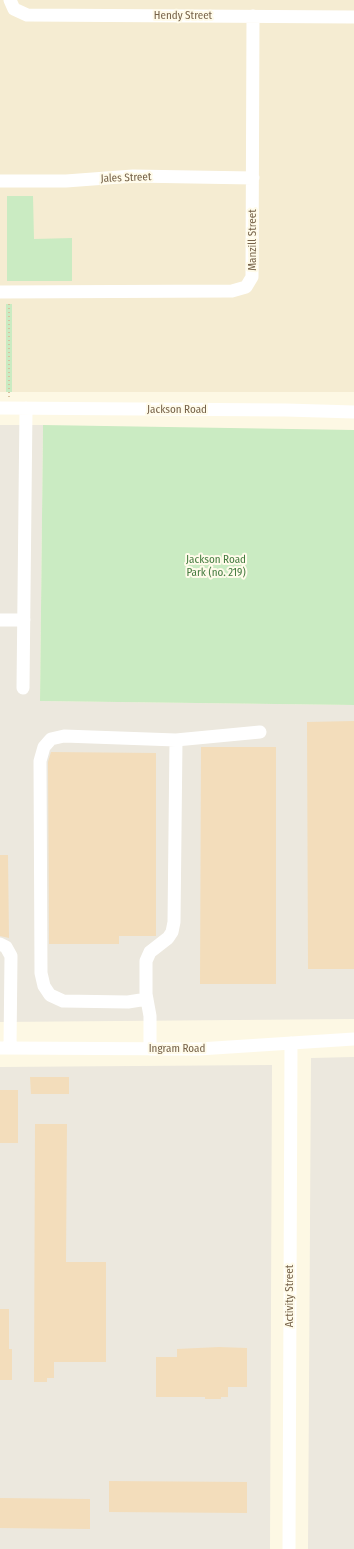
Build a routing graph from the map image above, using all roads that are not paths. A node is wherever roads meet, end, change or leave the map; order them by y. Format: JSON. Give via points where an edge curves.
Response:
{"nodes":[{"id":1,"x":12,"y":5,"type":"edge"},
{"id":2,"x":253,"y":16,"type":"junction"},
{"id":3,"x":354,"y":17,"type":"edge"},
{"id":4,"x":253,"y":178,"type":"junction"},
{"id":5,"x":0,"y":182,"type":"edge"},
{"id":6,"x":4,"y":292,"type":"edge"},
{"id":7,"x":4,"y":408,"type":"edge"},
{"id":8,"x":26,"y":408,"type":"junction"},
{"id":9,"x":354,"y":412,"type":"edge"},
{"id":10,"x":0,"y":620,"type":"edge"},
{"id":11,"x":24,"y":620,"type":"junction"},
{"id":12,"x":23,"y":688,"type":"dead end"},
{"id":13,"x":260,"y":732,"type":"dead end"},
{"id":14,"x":176,"y":740,"type":"junction"},
{"id":15,"x":0,"y":944,"type":"edge"},
{"id":16,"x":147,"y":999,"type":"junction"},
{"id":17,"x":5,"y":1011,"type":"edge"},
{"id":18,"x":354,"y":1039,"type":"edge"},
{"id":19,"x":291,"y":1043,"type":"junction"},
{"id":20,"x":5,"y":1048,"type":"edge"},
{"id":21,"x":150,"y":1049,"type":"junction"},
{"id":22,"x":289,"y":1549,"type":"edge"}],
"edges":[{"from":1,"to":2,"type":"street","name":"Hendy Street","via":[[27,15]]},
{"from":2,"to":3,"type":"street","name":"Hendy Street"},
{"from":2,"to":4,"type":"street","name":"Manzill Street"},
{"from":4,"to":5,"type":"street","name":"Jales Street","via":[[133,176],[66,182]]},
{"from":4,"to":6,"type":"street","name":"Manzill Street","via":[[252,277],[246,287],[232,291]]},
{"from":7,"to":8,"type":"street","name":"Jackson Road"},
{"from":8,"to":9,"type":"street","name":"Jackson Road"},
{"from":8,"to":11,"type":"street"},
{"from":10,"to":11,"type":"street"},
{"from":11,"to":12,"type":"street"},
{"from":13,"to":14,"type":"street"},
{"from":14,"to":16,"type":"street","via":[[174,922],[168,938],[150,952],[146,961]]},
{"from":14,"to":16,"type":"street","via":[[64,736],[51,739],[44,747],[40,761],[40,972],[44,986],[50,994],[63,1001],[128,1002]]},
{"from":15,"to":17,"type":"street","via":[[6,947],[11,956]]},
{"from":16,"to":21,"type":"street"},
{"from":17,"to":20,"type":"street"},
{"from":18,"to":19,"type":"street","name":"Ingram Road"},
{"from":19,"to":21,"type":"street","name":"Ingram Road","via":[[199,1049]]},
{"from":19,"to":22,"type":"street","name":"Activity Street"},
{"from":20,"to":21,"type":"street","name":"Ingram Road"}]}
